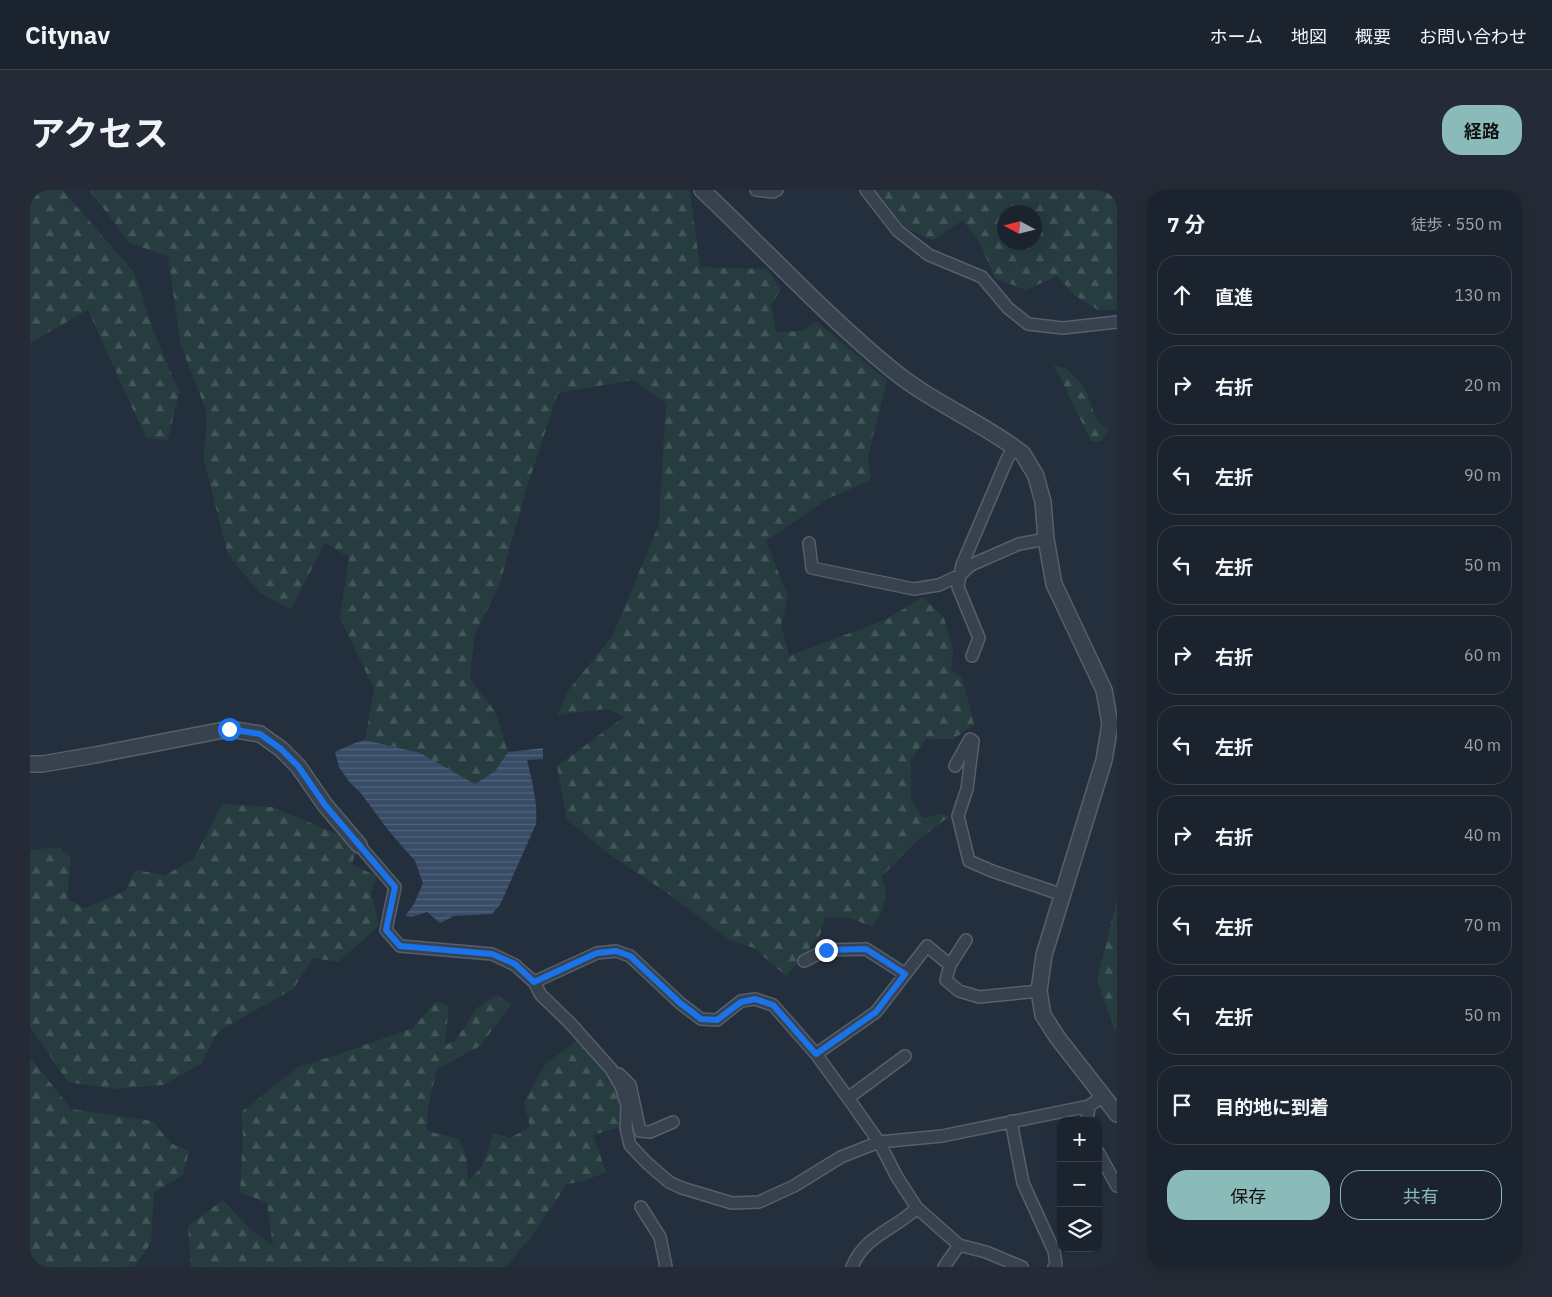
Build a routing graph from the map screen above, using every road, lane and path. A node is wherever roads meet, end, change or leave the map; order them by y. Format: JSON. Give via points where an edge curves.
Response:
{"nodes":[{"id":1,"x":756,"y":190,"type":"edge"},
{"id":2,"x":777,"y":190,"type":"edge"},
{"id":3,"x":866,"y":190,"type":"edge"},
{"id":4,"x":708,"y":192,"type":"edge"},
{"id":5,"x":1117,"y":322,"type":"edge"},
{"id":6,"x":1015,"y":448,"type":"junction"},
{"id":7,"x":1046,"y":539,"type":"junction"},
{"id":8,"x":809,"y":543,"type":"dead end"},
{"id":9,"x":960,"y":575,"type":"junction"},
{"id":10,"x":972,"y":656,"type":"dead end"},
{"id":11,"x":30,"y":764,"type":"edge"},
{"id":12,"x":955,"y":766,"type":"dead end"},
{"id":13,"x":359,"y":845,"type":"joint"},
{"id":14,"x":1063,"y":894,"type":"junction"},
{"id":15,"x":966,"y":940,"type":"dead end"},
{"id":16,"x":804,"y":961,"type":"dead end"},
{"id":17,"x":950,"y":965,"type":"junction"},
{"id":18,"x":905,"y":974,"type":"junction"},
{"id":19,"x":534,"y":982,"type":"junction"},
{"id":20,"x":1038,"y":991,"type":"junction"},
{"id":21,"x":816,"y":1054,"type":"junction"},
{"id":22,"x":905,"y":1056,"type":"dead end"},
{"id":23,"x":611,"y":1069,"type":"junction"},
{"id":24,"x":1103,"y":1096,"type":"junction"},
{"id":25,"x":848,"y":1098,"type":"junction"},
{"id":26,"x":1089,"y":1106,"type":"junction"},
{"id":27,"x":1117,"y":1114,"type":"edge"},
{"id":28,"x":1088,"y":1117,"type":"edge"},
{"id":29,"x":1011,"y":1121,"type":"junction"},
{"id":30,"x":673,"y":1122,"type":"dead end"},
{"id":31,"x":879,"y":1142,"type":"junction"},
{"id":32,"x":1102,"y":1159,"type":"edge"},
{"id":33,"x":1117,"y":1186,"type":"edge"},
{"id":34,"x":641,"y":1207,"type":"dead end"},
{"id":35,"x":917,"y":1208,"type":"junction"},
{"id":36,"x":959,"y":1244,"type":"junction"},
{"id":37,"x":666,"y":1267,"type":"edge"},
{"id":38,"x":852,"y":1267,"type":"edge"},
{"id":39,"x":944,"y":1267,"type":"edge"},
{"id":40,"x":1022,"y":1267,"type":"edge"},
{"id":41,"x":1054,"y":1267,"type":"edge"}],
"edges":[{"from":1,"to":2,"type":"street"},
{"from":3,"to":5,"type":"street","via":[[898,230],[929,255],[982,277],[1008,308],[1028,324],[1063,328]]},
{"from":4,"to":6,"type":"street","via":[[847,331],[891,370]]},
{"from":6,"to":7,"type":"street","via":[[1023,454],[1036,476],[1043,502]]},
{"from":6,"to":9,"type":"street","via":[[1008,457]]},
{"from":7,"to":9,"type":"street","via":[[1019,544],[971,565]]},
{"from":7,"to":14,"type":"street","via":[[1054,584],[1104,690],[1110,724],[1104,760]]},
{"from":8,"to":9,"type":"street","via":[[812,568],[914,589],[939,585]]},
{"from":9,"to":10,"type":"street","via":[[958,587],[979,638]]},
{"from":11,"to":13,"type":"street","via":[[68,760],[229,729],[260,734],[298,766]]},
{"from":12,"to":14,"type":"street","via":[[970,739],[973,741],[967,789],[958,816],[969,861]]},
{"from":13,"to":19,"type":"street","via":[[395,887],[386,930],[400,946],[492,954],[515,964]]},
{"from":14,"to":20,"type":"street","via":[[1044,955]]},
{"from":15,"to":17,"type":"street"},
{"from":16,"to":18,"type":"street","via":[[826,950],[866,949]]},
{"from":17,"to":18,"type":"street","via":[[927,946]]},
{"from":17,"to":20,"type":"street","via":[[946,980],[959,990],[979,997]]},
{"from":18,"to":21,"type":"street","via":[[876,1012]]},
{"from":19,"to":21,"type":"street","via":[[597,953],[616,951],[630,956],[701,1019],[717,1020],[741,1002],[755,999],[773,1005]]},
{"from":19,"to":23,"type":"street","via":[[541,995]]},
{"from":20,"to":24,"type":"street","via":[[1044,1015],[1056,1037]]},
{"from":21,"to":25,"type":"street"},
{"from":22,"to":25,"type":"street"},
{"from":23,"to":30,"type":"street","via":[[630,1085],[640,1131],[650,1132]]},
{"from":23,"to":31,"type":"street","via":[[622,1086],[630,1144],[647,1163],[669,1182],[732,1203],[759,1202],[841,1158]]},
{"from":24,"to":26,"type":"street"},
{"from":24,"to":27,"type":"street"},
{"from":25,"to":31,"type":"street"},
{"from":26,"to":28,"type":"street"},
{"from":26,"to":29,"type":"street"},
{"from":29,"to":31,"type":"street","via":[[942,1136]]},
{"from":29,"to":41,"type":"street","via":[[1024,1183],[1054,1251]]},
{"from":31,"to":35,"type":"street"},
{"from":32,"to":33,"type":"street"},
{"from":34,"to":37,"type":"street","via":[[660,1237]]},
{"from":35,"to":36,"type":"street"},
{"from":35,"to":38,"type":"street","via":[[905,1220],[866,1244],[856,1255]]},
{"from":36,"to":39,"type":"street"},
{"from":36,"to":40,"type":"street"}]}
